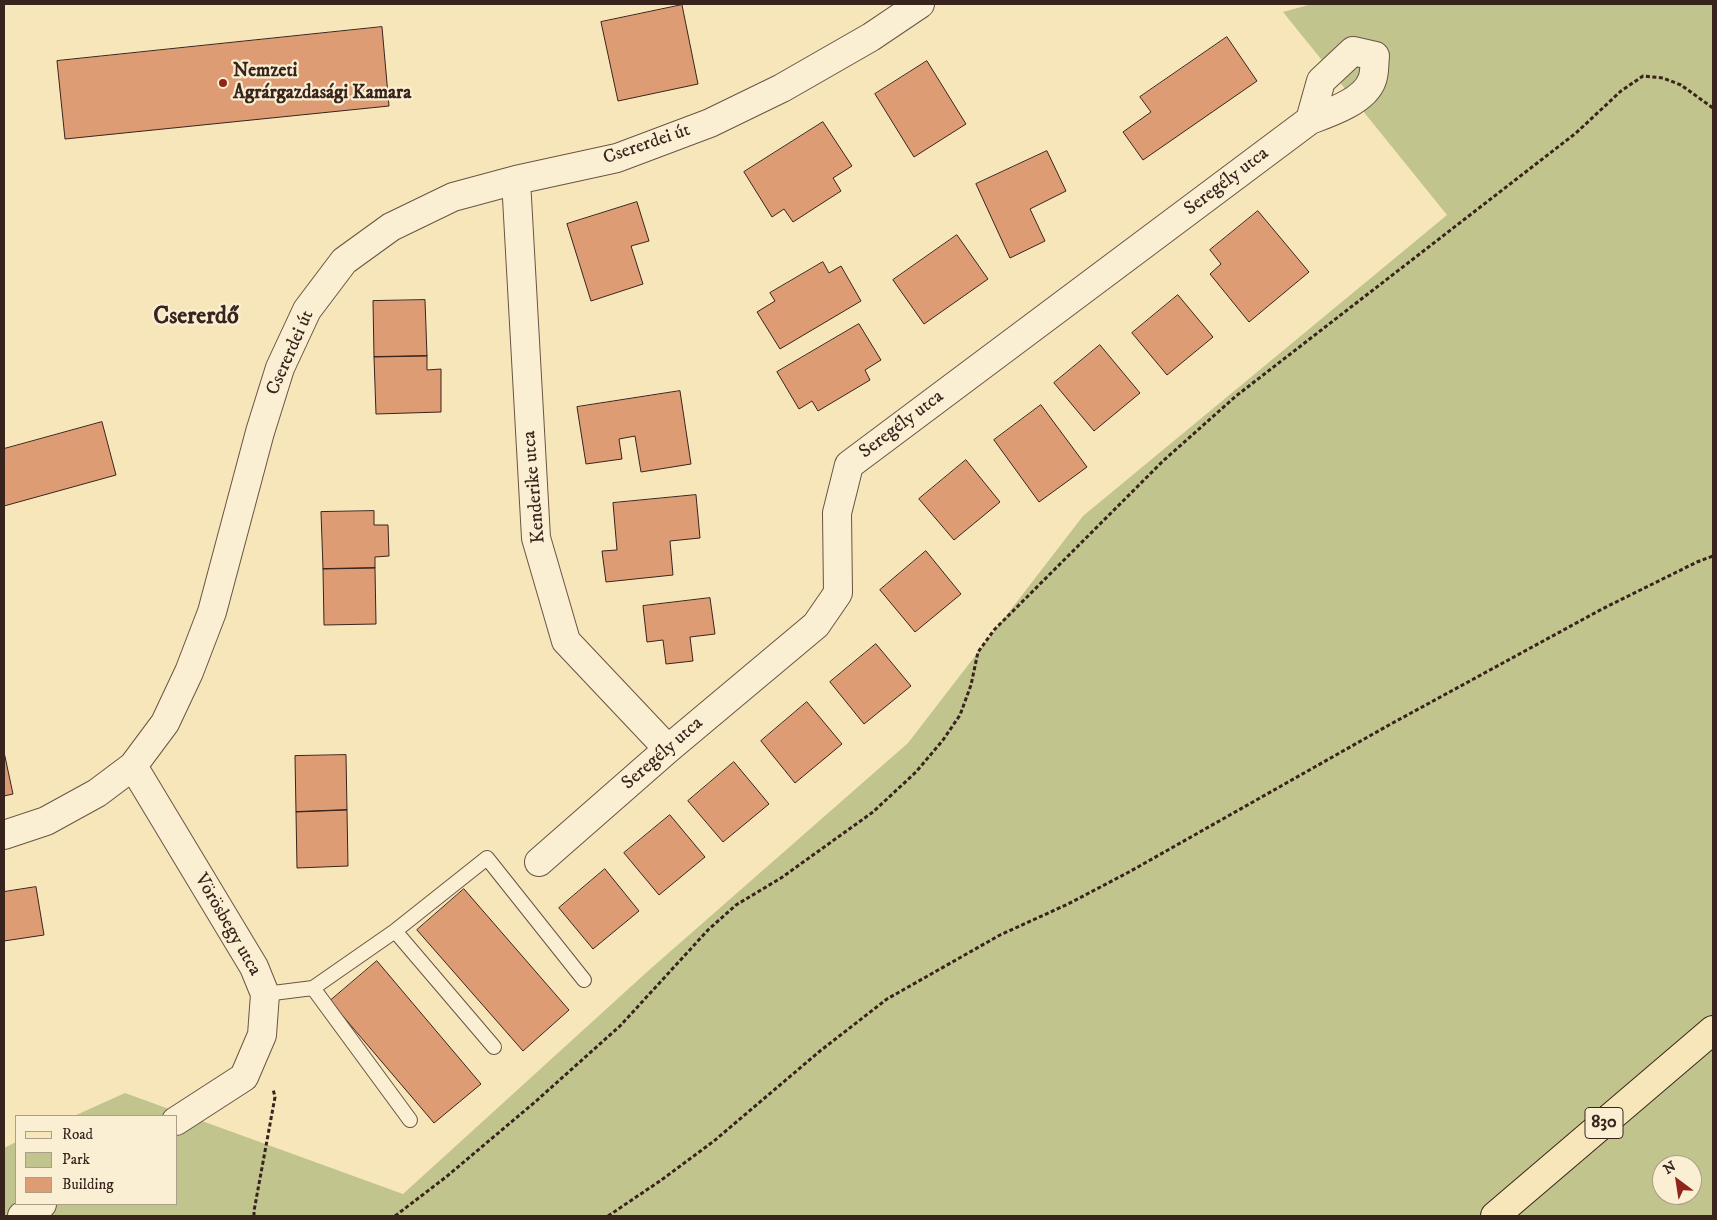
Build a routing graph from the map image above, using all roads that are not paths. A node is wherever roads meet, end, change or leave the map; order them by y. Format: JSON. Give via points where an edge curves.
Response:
{"nodes":[{"id":1,"x":920,"y":4,"type":"edge"},
{"id":2,"x":1310,"y":120,"type":"dead end"},
{"id":3,"x":516,"y":180,"type":"junction"},
{"id":4,"x":668,"y":749,"type":"junction"},
{"id":5,"x":133,"y":766,"type":"junction"},
{"id":6,"x":4,"y":835,"type":"edge"},
{"id":7,"x":539,"y":862,"type":"dead end"},
{"id":8,"x":395,"y":931,"type":"junction"},
{"id":9,"x":584,"y":980,"type":"dead end"},
{"id":10,"x":313,"y":988,"type":"junction"},
{"id":11,"x":264,"y":994,"type":"junction"},
{"id":12,"x":1713,"y":1030,"type":"edge"},
{"id":13,"x":494,"y":1047,"type":"dead end"},
{"id":14,"x":178,"y":1120,"type":"edge"},
{"id":15,"x":410,"y":1120,"type":"dead end"},
{"id":16,"x":40,"y":1205,"type":"edge"},
{"id":17,"x":22,"y":1216,"type":"edge"},
{"id":18,"x":1495,"y":1216,"type":"edge"}],
"edges":[{"from":1,"to":3,"type":"street","name":"Csererdei út","via":[[871,37],[782,88],[710,122],[617,158]]},
{"from":2,"to":4,"type":"street","name":"Seregély utca","via":[[849,465],[837,513],[838,593],[816,625]]},
{"from":3,"to":4,"type":"street","name":"Kenderike utca","via":[[536,538],[566,641]]},
{"from":3,"to":5,"type":"street","name":"Csererdei út","via":[[453,197],[391,227],[344,261],[307,310],[280,368],[212,612],[165,724]]},
{"from":4,"to":7,"type":"street","name":"Seregély utca"},
{"from":5,"to":6,"type":"street","name":"Csererdei út","via":[[97,793],[46,821]]},
{"from":5,"to":11,"type":"street","name":"Vörösbegy utca","via":[[254,967]]},
{"from":8,"to":9,"type":"lane","via":[[487,858]]},
{"from":8,"to":10,"type":"lane"},
{"from":8,"to":13,"type":"lane"},
{"from":10,"to":11,"type":"lane"},
{"from":10,"to":15,"type":"lane"},
{"from":11,"to":14,"type":"street","name":"Vörösbegy utca","via":[[262,1035],[244,1077]]},
{"from":12,"to":18,"type":"main road","number":"830"},
{"from":16,"to":17,"type":"street"}]}
